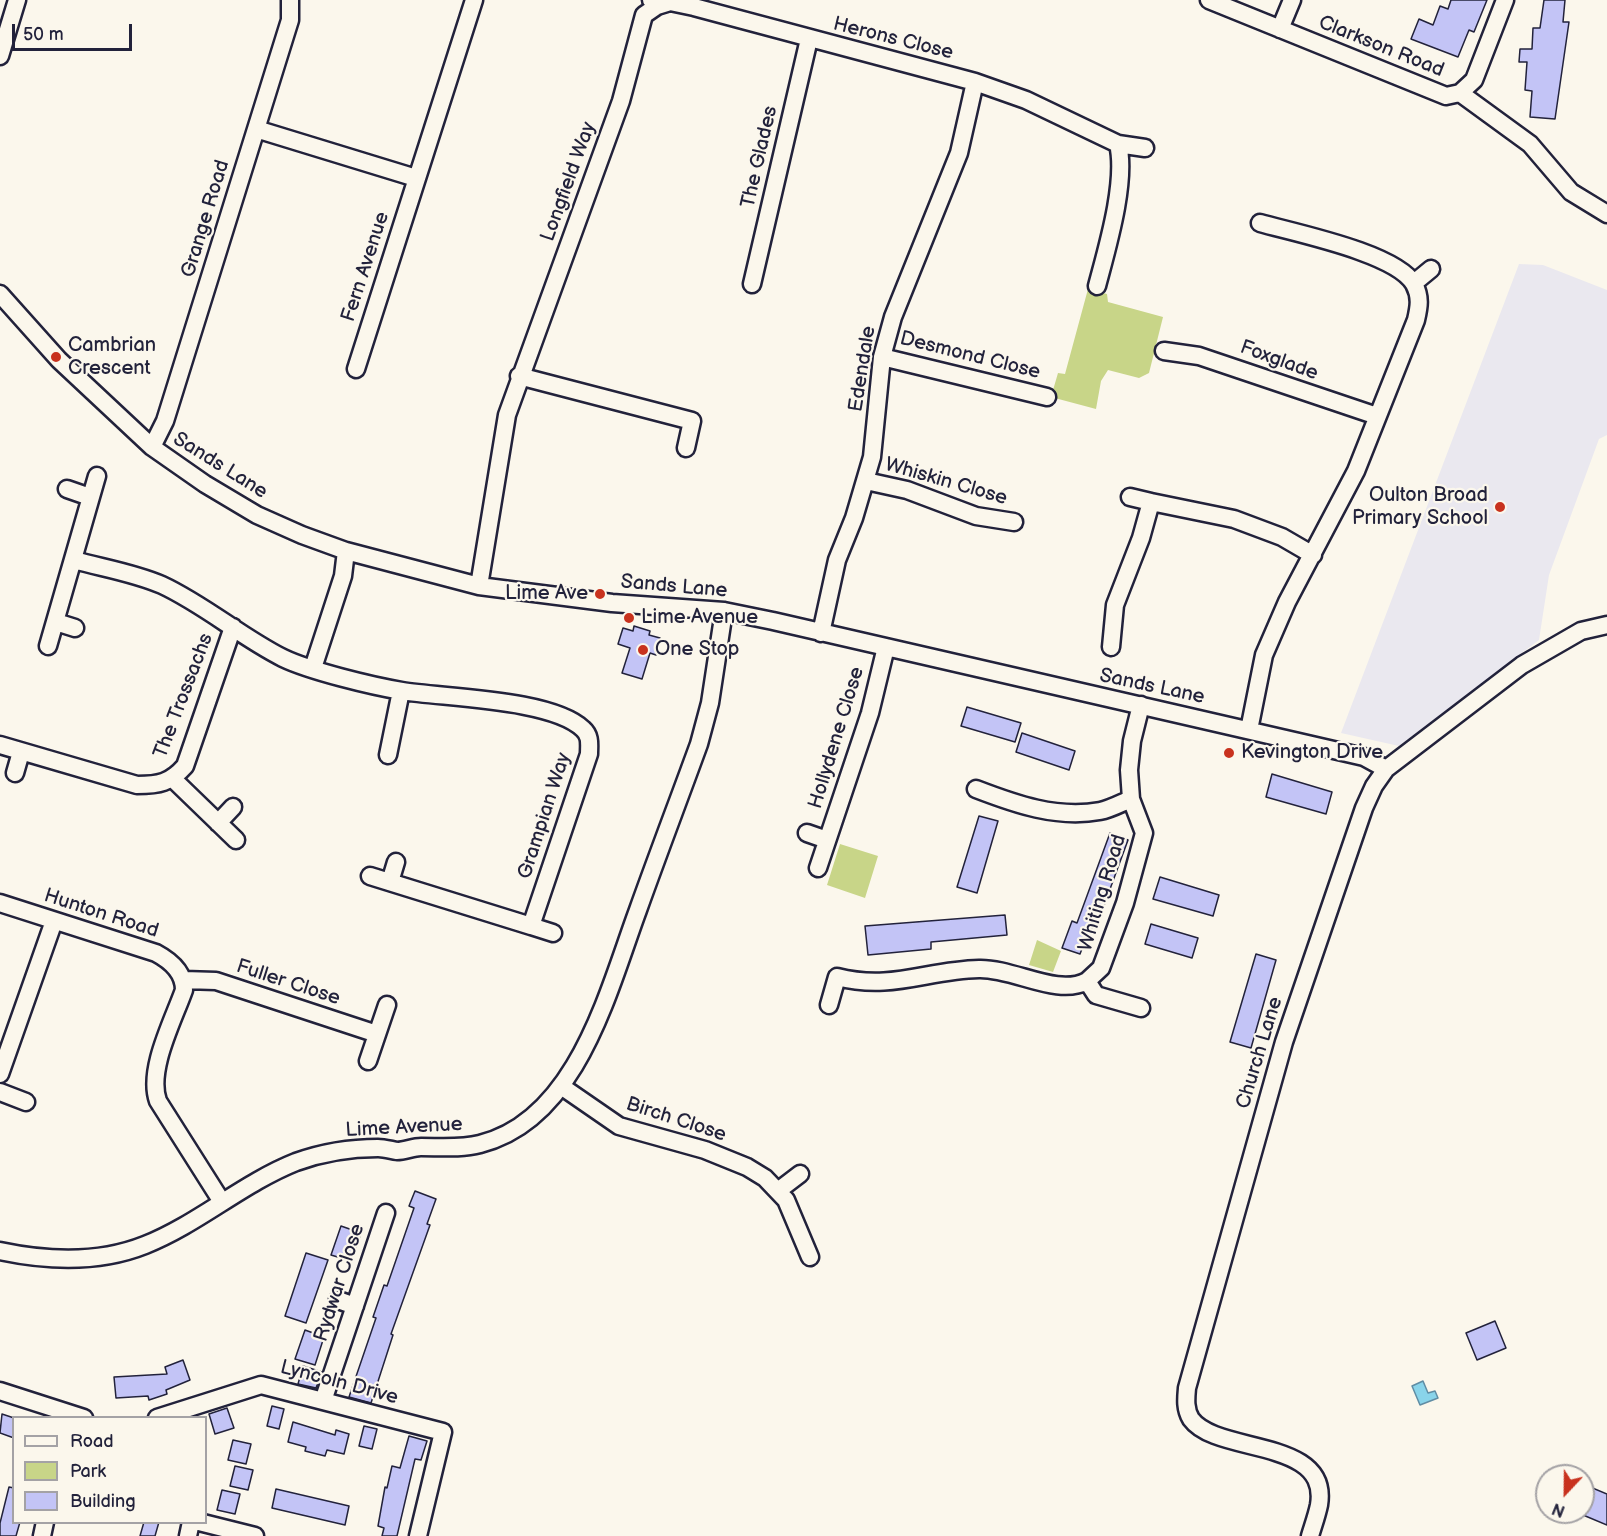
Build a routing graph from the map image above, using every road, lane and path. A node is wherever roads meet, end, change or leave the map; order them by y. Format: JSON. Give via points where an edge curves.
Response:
{"nodes":[{"id":1,"x":17,"y":0,"type":"edge"},
{"id":2,"x":290,"y":0,"type":"edge"},
{"id":3,"x":474,"y":0,"type":"edge"},
{"id":4,"x":1209,"y":0,"type":"edge"},
{"id":5,"x":1292,"y":0,"type":"edge"},
{"id":6,"x":1505,"y":0,"type":"edge"},
{"id":7,"x":654,"y":3,"type":"edge"},
{"id":8,"x":1280,"y":29,"type":"junction"},
{"id":9,"x":809,"y":39,"type":"junction"},
{"id":10,"x":0,"y":56,"type":"edge"},
{"id":11,"x":975,"y":82,"type":"junction"},
{"id":12,"x":1460,"y":93,"type":"junction"},
{"id":13,"x":256,"y":129,"type":"junction"},
{"id":14,"x":1118,"y":144,"type":"junction"},
{"id":15,"x":1145,"y":148,"type":"dead end"},
{"id":16,"x":416,"y":178,"type":"junction"},
{"id":17,"x":1607,"y":214,"type":"edge"},
{"id":18,"x":1260,"y":223,"type":"dead end"},
{"id":19,"x":1431,"y":268,"type":"dead end"},
{"id":20,"x":752,"y":284,"type":"dead end"},
{"id":21,"x":1414,"y":284,"type":"junction"},
{"id":22,"x":1097,"y":286,"type":"dead end"},
{"id":23,"x":0,"y":296,"type":"edge"},
{"id":24,"x":1164,"y":351,"type":"dead end"},
{"id":25,"x":882,"y":357,"type":"junction"},
{"id":26,"x":356,"y":369,"type":"dead end"},
{"id":27,"x":519,"y":376,"type":"junction"},
{"id":28,"x":1047,"y":397,"type":"dead end"},
{"id":29,"x":1377,"y":416,"type":"junction"},
{"id":30,"x":152,"y":447,"type":"junction"},
{"id":31,"x":686,"y":448,"type":"dead end"},
{"id":32,"x":97,"y":476,"type":"dead end"},
{"id":33,"x":866,"y":481,"type":"junction"},
{"id":34,"x":67,"y":489,"type":"dead end"},
{"id":35,"x":90,"y":497,"type":"junction"},
{"id":36,"x":1130,"y":497,"type":"dead end"},
{"id":37,"x":1151,"y":502,"type":"junction"},
{"id":38,"x":1014,"y":522,"type":"dead end"},
{"id":39,"x":346,"y":552,"type":"junction"},
{"id":40,"x":1313,"y":555,"type":"junction"},
{"id":41,"x":74,"y":560,"type":"junction"},
{"id":42,"x":479,"y":586,"type":"junction"},
{"id":43,"x":724,"y":611,"type":"junction"},
{"id":44,"x":56,"y":622,"type":"junction"},
{"id":45,"x":1607,"y":625,"type":"edge"},
{"id":46,"x":232,"y":627,"type":"junction"},
{"id":47,"x":75,"y":628,"type":"dead end"},
{"id":48,"x":821,"y":633,"type":"junction"},
{"id":49,"x":48,"y":646,"type":"dead end"},
{"id":50,"x":885,"y":647,"type":"junction"},
{"id":51,"x":1111,"y":647,"type":"dead end"},
{"id":52,"x":313,"y":668,"type":"junction"},
{"id":53,"x":401,"y":691,"type":"junction"},
{"id":54,"x":1141,"y":705,"type":"junction"},
{"id":55,"x":1249,"y":730,"type":"junction"},
{"id":56,"x":0,"y":745,"type":"edge"},
{"id":57,"x":21,"y":752,"type":"junction"},
{"id":58,"x":388,"y":755,"type":"dead end"},
{"id":59,"x":1386,"y":769,"type":"junction"},
{"id":60,"x":15,"y":773,"type":"dead end"},
{"id":61,"x":173,"y":779,"type":"junction"},
{"id":62,"x":976,"y":789,"type":"dead end"},
{"id":63,"x":1131,"y":799,"type":"junction"},
{"id":64,"x":233,"y":807,"type":"dead end"},
{"id":65,"x":218,"y":823,"type":"junction"},
{"id":66,"x":807,"y":833,"type":"dead end"},
{"id":67,"x":236,"y":840,"type":"dead end"},
{"id":68,"x":827,"y":840,"type":"junction"},
{"id":69,"x":396,"y":862,"type":"dead end"},
{"id":70,"x":818,"y":868,"type":"dead end"},
{"id":71,"x":370,"y":876,"type":"dead end"},
{"id":72,"x":390,"y":882,"type":"junction"},
{"id":73,"x":0,"y":903,"type":"edge"},
{"id":74,"x":54,"y":921,"type":"junction"},
{"id":75,"x":531,"y":926,"type":"junction"},
{"id":76,"x":553,"y":933,"type":"dead end"},
{"id":77,"x":184,"y":980,"type":"junction"},
{"id":78,"x":1087,"y":981,"type":"junction"},
{"id":79,"x":387,"y":1005,"type":"dead end"},
{"id":80,"x":829,"y":1005,"type":"dead end"},
{"id":81,"x":1141,"y":1008,"type":"dead end"},
{"id":82,"x":377,"y":1034,"type":"junction"},
{"id":83,"x":368,"y":1061,"type":"dead end"},
{"id":84,"x":0,"y":1074,"type":"edge"},
{"id":85,"x":561,"y":1086,"type":"junction"},
{"id":86,"x":0,"y":1092,"type":"edge"},
{"id":87,"x":26,"y":1102,"type":"dead end"},
{"id":88,"x":800,"y":1174,"type":"dead end"},
{"id":89,"x":778,"y":1190,"type":"junction"},
{"id":90,"x":222,"y":1202,"type":"junction"},
{"id":91,"x":386,"y":1213,"type":"dead end"},
{"id":92,"x":1,"y":1255,"type":"edge"},
{"id":93,"x":810,"y":1257,"type":"dead end"},
{"id":94,"x":339,"y":1300,"type":"dead end"},
{"id":95,"x":355,"y":1306,"type":"junction"},
{"id":96,"x":0,"y":1391,"type":"edge"},
{"id":97,"x":323,"y":1401,"type":"junction"},
{"id":98,"x":194,"y":1412,"type":"edge"},
{"id":99,"x":73,"y":1416,"type":"edge"},
{"id":100,"x":169,"y":1416,"type":"edge"},
{"id":101,"x":207,"y":1524,"type":"edge"},
{"id":102,"x":255,"y":1536,"type":"edge"},
{"id":103,"x":418,"y":1536,"type":"edge"},
{"id":104,"x":1310,"y":1536,"type":"edge"}],
"edges":[{"from":1,"to":10,"type":"street"},
{"from":2,"to":13,"type":"street","name":"Grange Road","via":[[290,20]]},
{"from":3,"to":16,"type":"street","name":"Fern Avenue"},
{"from":4,"to":8,"type":"street","name":"Clarkson Road"},
{"from":5,"to":8,"type":"street"},
{"from":6,"to":12,"type":"street","via":[[1474,80]]},
{"from":7,"to":9,"type":"street","name":"Herons Close","via":[[670,2]]},
{"from":7,"to":27,"type":"street","name":"Longfield Way","via":[[644,15],[621,102]]},
{"from":8,"to":12,"type":"street","name":"Clarkson Road","via":[[1446,96]]},
{"from":9,"to":11,"type":"street","name":"Herons Close"},
{"from":9,"to":20,"type":"street","name":"The Glades"},
{"from":11,"to":14,"type":"street","name":"Herons Close","via":[[1026,100]]},
{"from":11,"to":25,"type":"street","name":"Edendale","via":[[959,153],[893,317]]},
{"from":12,"to":17,"type":"street","name":"Clarkson Road","via":[[1530,144],[1571,192]]},
{"from":13,"to":16,"type":"street"},
{"from":13,"to":30,"type":"street","name":"Grange Road","via":[[165,421]]},
{"from":14,"to":15,"type":"street","name":"Herons Close"},
{"from":14,"to":22,"type":"street","via":[[1121,158],[1111,230]]},
{"from":16,"to":26,"type":"street","name":"Fern Avenue"},
{"from":18,"to":21,"type":"street","via":[[1349,248],[1398,267]]},
{"from":19,"to":21,"type":"street"},
{"from":21,"to":29,"type":"street","via":[[1420,301],[1416,320]]},
{"from":23,"to":30,"type":"street","name":"Sands Lane","via":[[59,360]]},
{"from":24,"to":29,"type":"street","name":"Foxglade","via":[[1219,362]]},
{"from":25,"to":28,"type":"street","name":"Desmond Close"},
{"from":25,"to":33,"type":"street","name":"Edendale"},
{"from":27,"to":31,"type":"street","via":[[692,421]]},
{"from":27,"to":42,"type":"street","name":"Longfield Way","via":[[499,453]]},
{"from":29,"to":40,"type":"street","via":[[1356,471]]},
{"from":30,"to":39,"type":"street","name":"Sands Lane","via":[[257,514]]},
{"from":32,"to":35,"type":"street"},
{"from":33,"to":38,"type":"street","name":"Whiskin Close","via":[[907,490],[976,516]]},
{"from":33,"to":48,"type":"street","name":"Edendale","via":[[837,560]]},
{"from":34,"to":35,"type":"street"},
{"from":35,"to":41,"type":"street"},
{"from":36,"to":37,"type":"street"},
{"from":37,"to":40,"type":"street","via":[[1234,519],[1282,537]]},
{"from":37,"to":51,"type":"street","via":[[1115,605]]},
{"from":39,"to":42,"type":"street","name":"Sands Lane"},
{"from":39,"to":52,"type":"street","via":[[343,576]]},
{"from":40,"to":55,"type":"street","via":[[1264,655]]},
{"from":41,"to":44,"type":"street"},
{"from":41,"to":46,"type":"street","name":"Grampian Way","via":[[159,584]]},
{"from":42,"to":43,"type":"street","name":"Sands Lane","via":[[612,603]]},
{"from":43,"to":48,"type":"street","name":"Sands Lane"},
{"from":43,"to":85,"type":"street","name":"Lime Avenue","via":[[710,703],[699,744],[591,1036]]},
{"from":44,"to":47,"type":"street"},
{"from":44,"to":49,"type":"street"},
{"from":45,"to":59,"type":"street","name":"Church Lane","via":[[1581,631],[1522,665]]},
{"from":46,"to":52,"type":"street","name":"Grampian Way","via":[[284,658]]},
{"from":46,"to":61,"type":"street","name":"The Trossachs","via":[[185,766]]},
{"from":48,"to":50,"type":"street","name":"Sands Lane"},
{"from":50,"to":54,"type":"street","name":"Sands Lane"},
{"from":50,"to":68,"type":"street","name":"Hollydene Close","via":[[870,712]]},
{"from":52,"to":53,"type":"street","name":"Grampian Way"},
{"from":53,"to":58,"type":"street"},
{"from":53,"to":75,"type":"street","name":"Grampian Way","via":[[497,701],[567,718],[585,730],[590,740],[589,754]]},
{"from":54,"to":55,"type":"street","name":"Sands Lane"},
{"from":54,"to":63,"type":"street","name":"Whiting Road","via":[[1131,751]]},
{"from":55,"to":59,"type":"street","name":"Sands Lane","via":[[1364,756]]},
{"from":56,"to":57,"type":"street","name":"The Trossachs"},
{"from":57,"to":60,"type":"street"},
{"from":57,"to":61,"type":"street","name":"The Trossachs","via":[[137,785],[160,785]]},
{"from":59,"to":104,"type":"street","name":"Church Lane","via":[[1364,808],[1284,1042],[1185,1405],[1192,1420],[1206,1431],[1295,1459],[1309,1468],[1317,1483],[1320,1503]]},
{"from":61,"to":65,"type":"street","name":"The Trossachs"},
{"from":62,"to":63,"type":"street","via":[[1013,804],[1055,811],[1100,811]]},
{"from":63,"to":78,"type":"street","name":"Whiting Road","via":[[1144,833],[1125,903],[1101,968]]},
{"from":64,"to":65,"type":"street"},
{"from":65,"to":67,"type":"street","name":"The Trossachs"},
{"from":66,"to":68,"type":"street","name":"Hollydene Close"},
{"from":68,"to":70,"type":"street","name":"Hollydene Close"},
{"from":69,"to":72,"type":"street"},
{"from":71,"to":72,"type":"street"},
{"from":72,"to":75,"type":"street"},
{"from":73,"to":74,"type":"street","name":"Hunton Road"},
{"from":74,"to":77,"type":"street","name":"Hunton Road","via":[[156,953],[168,959]]},
{"from":74,"to":84,"type":"street"},
{"from":75,"to":76,"type":"street"},
{"from":77,"to":82,"type":"street","name":"Fuller Close","via":[[216,981]]},
{"from":77,"to":90,"type":"street","via":[[153,1089]]},
{"from":78,"to":80,"type":"street","name":"Whiting Road","via":[[1077,987],[1062,987],[1018,974],[980,969],[876,984],[837,977]]},
{"from":78,"to":81,"type":"street","name":"Whiting Road","via":[[1096,995]]},
{"from":79,"to":82,"type":"street"},
{"from":82,"to":83,"type":"street"},
{"from":85,"to":89,"type":"street","name":"Birch Close","via":[[619,1126],[705,1150],[747,1167]]},
{"from":85,"to":90,"type":"street","name":"Lime Avenue","via":[[534,1117],[500,1138],[456,1148],[332,1152],[297,1162]]},
{"from":86,"to":87,"type":"street"},
{"from":88,"to":89,"type":"street"},
{"from":89,"to":93,"type":"street","name":"Birch Close"},
{"from":90,"to":92,"type":"street","name":"Lime Avenue","via":[[147,1245],[124,1252],[78,1259]]},
{"from":91,"to":95,"type":"street","name":"Rydwar Close"},
{"from":94,"to":95,"type":"street"},
{"from":95,"to":97,"type":"street","name":"Rydwar Close"},
{"from":96,"to":99,"type":"street"},
{"from":97,"to":98,"type":"street","name":"Lyncoln Drive","via":[[261,1385]]},
{"from":97,"to":103,"type":"street","name":"Lyncoln Drive","via":[[443,1432]]},
{"from":98,"to":100,"type":"street","name":"Lyncoln Drive"},
{"from":101,"to":102,"type":"street"}]}
